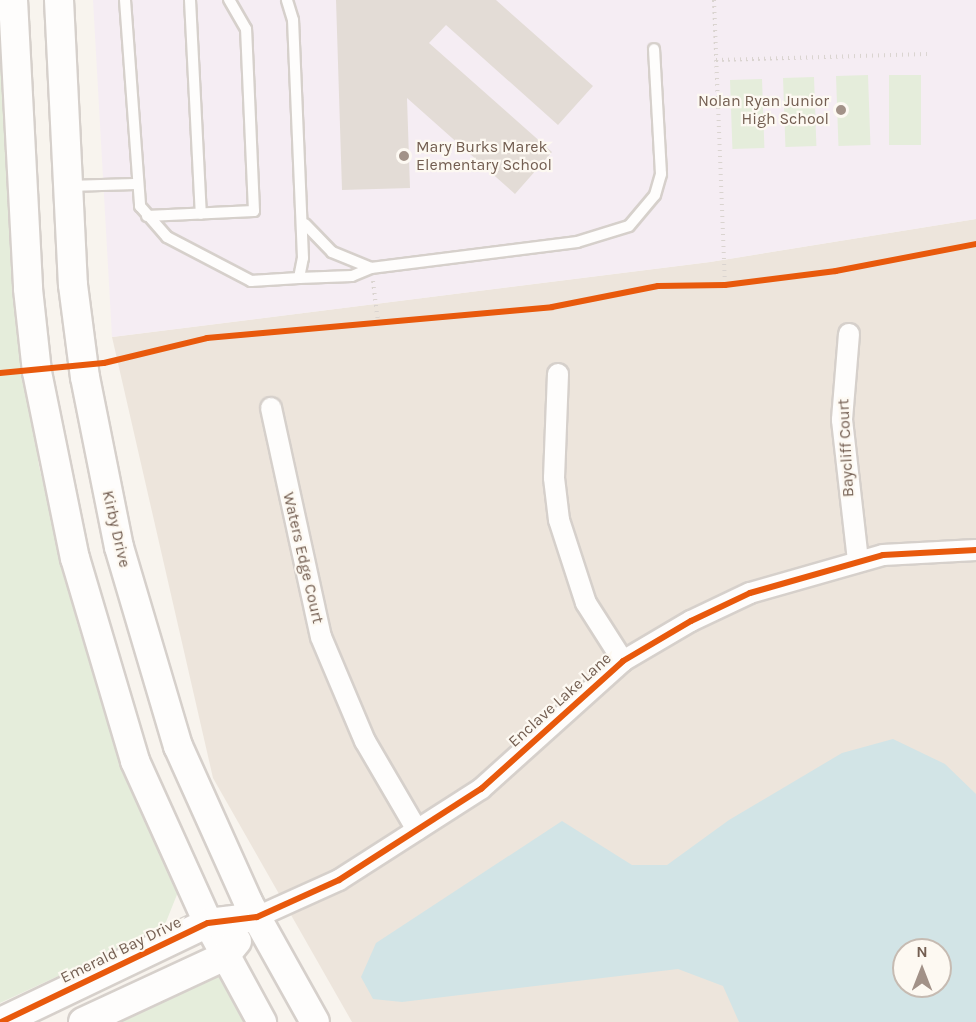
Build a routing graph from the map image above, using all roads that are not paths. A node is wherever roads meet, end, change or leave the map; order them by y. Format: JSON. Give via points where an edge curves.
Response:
{"nodes":[{"id":1,"x":13,"y":0,"type":"edge"},
{"id":2,"x":59,"y":0,"type":"edge"},
{"id":3,"x":125,"y":0,"type":"edge"},
{"id":4,"x":190,"y":0,"type":"edge"},
{"id":5,"x":229,"y":0,"type":"edge"},
{"id":6,"x":288,"y":0,"type":"edge"},
{"id":7,"x":654,"y":49,"type":"dead end"},
{"id":8,"x":135,"y":184,"type":"junction"},
{"id":9,"x":68,"y":186,"type":"junction"},
{"id":10,"x":22,"y":188,"type":"junction"},
{"id":11,"x":201,"y":214,"type":"junction"},
{"id":12,"x":147,"y":216,"type":"junction"},
{"id":13,"x":305,"y":224,"type":"junction"},
{"id":14,"x":371,"y":268,"type":"junction"},
{"id":15,"x":299,"y":278,"type":"junction"},
{"id":16,"x":849,"y":334,"type":"dead end"},
{"id":17,"x":558,"y":374,"type":"dead end"},
{"id":18,"x":271,"y":408,"type":"dead end"},
{"id":19,"x":976,"y":550,"type":"edge"},
{"id":20,"x":858,"y":561,"type":"junction"},
{"id":21,"x":623,"y":662,"type":"junction"},
{"id":22,"x":417,"y":830,"type":"junction"},
{"id":23,"x":257,"y":916,"type":"junction"},
{"id":24,"x":208,"y":923,"type":"junction"},
{"id":25,"x":225,"y":956,"type":"junction"},
{"id":26,"x":0,"y":1022,"type":"edge"},
{"id":27,"x":83,"y":1022,"type":"edge"},
{"id":28,"x":262,"y":1022,"type":"edge"},
{"id":29,"x":315,"y":1022,"type":"edge"}],
"edges":[{"from":1,"to":10,"type":"main road"},
{"from":2,"to":9,"type":"main road","name":"Kirby Drive"},
{"from":3,"to":8,"type":"lane"},
{"from":4,"to":11,"type":"lane"},
{"from":5,"to":11,"type":"lane","via":[[246,29],[254,211]]},
{"from":6,"to":13,"type":"lane"},
{"from":7,"to":14,"type":"lane","via":[[661,174],[656,195],[629,226],[578,242]]},
{"from":8,"to":9,"type":"lane"},
{"from":8,"to":12,"type":"lane"},
{"from":9,"to":10,"type":"main road"},
{"from":9,"to":23,"type":"main road","name":"Kirby Drive","via":[[85,377],[119,547],[178,746]]},
{"from":10,"to":24,"type":"main road","via":[[37,372],[75,558],[135,761]]},
{"from":11,"to":12,"type":"lane"},
{"from":12,"to":15,"type":"lane","via":[[167,237],[237,277],[250,281]]},
{"from":13,"to":14,"type":"lane","via":[[332,252]]},
{"from":13,"to":15,"type":"lane"},
{"from":14,"to":15,"type":"lane","via":[[352,276]]},
{"from":16,"to":20,"type":"street","name":"Baycliff Court","via":[[842,420]]},
{"from":17,"to":21,"type":"street","via":[[554,478],[559,520],[586,603]]},
{"from":18,"to":22,"type":"street","name":"Waters Edge Court","via":[[321,637],[365,741]]},
{"from":19,"to":20,"type":"street","name":"Enclave Lake Lane","via":[[883,555]]},
{"from":20,"to":21,"type":"street","name":"Enclave Lake Lane","via":[[750,593]]},
{"from":21,"to":22,"type":"street","name":"Enclave Lake Lane","via":[[481,789]]},
{"from":22,"to":23,"type":"street","name":"Enclave Lake Lane","via":[[339,880]]},
{"from":23,"to":24,"type":"main road","name":"Emerald Bay Drive"},
{"from":23,"to":25,"type":"main road"},
{"from":23,"to":29,"type":"main road","name":"Kirby Drive"},
{"from":24,"to":25,"type":"main road"},
{"from":24,"to":26,"type":"main road","name":"Emerald Bay Drive"},
{"from":25,"to":27,"type":"main road"},
{"from":25,"to":28,"type":"main road"}]}
